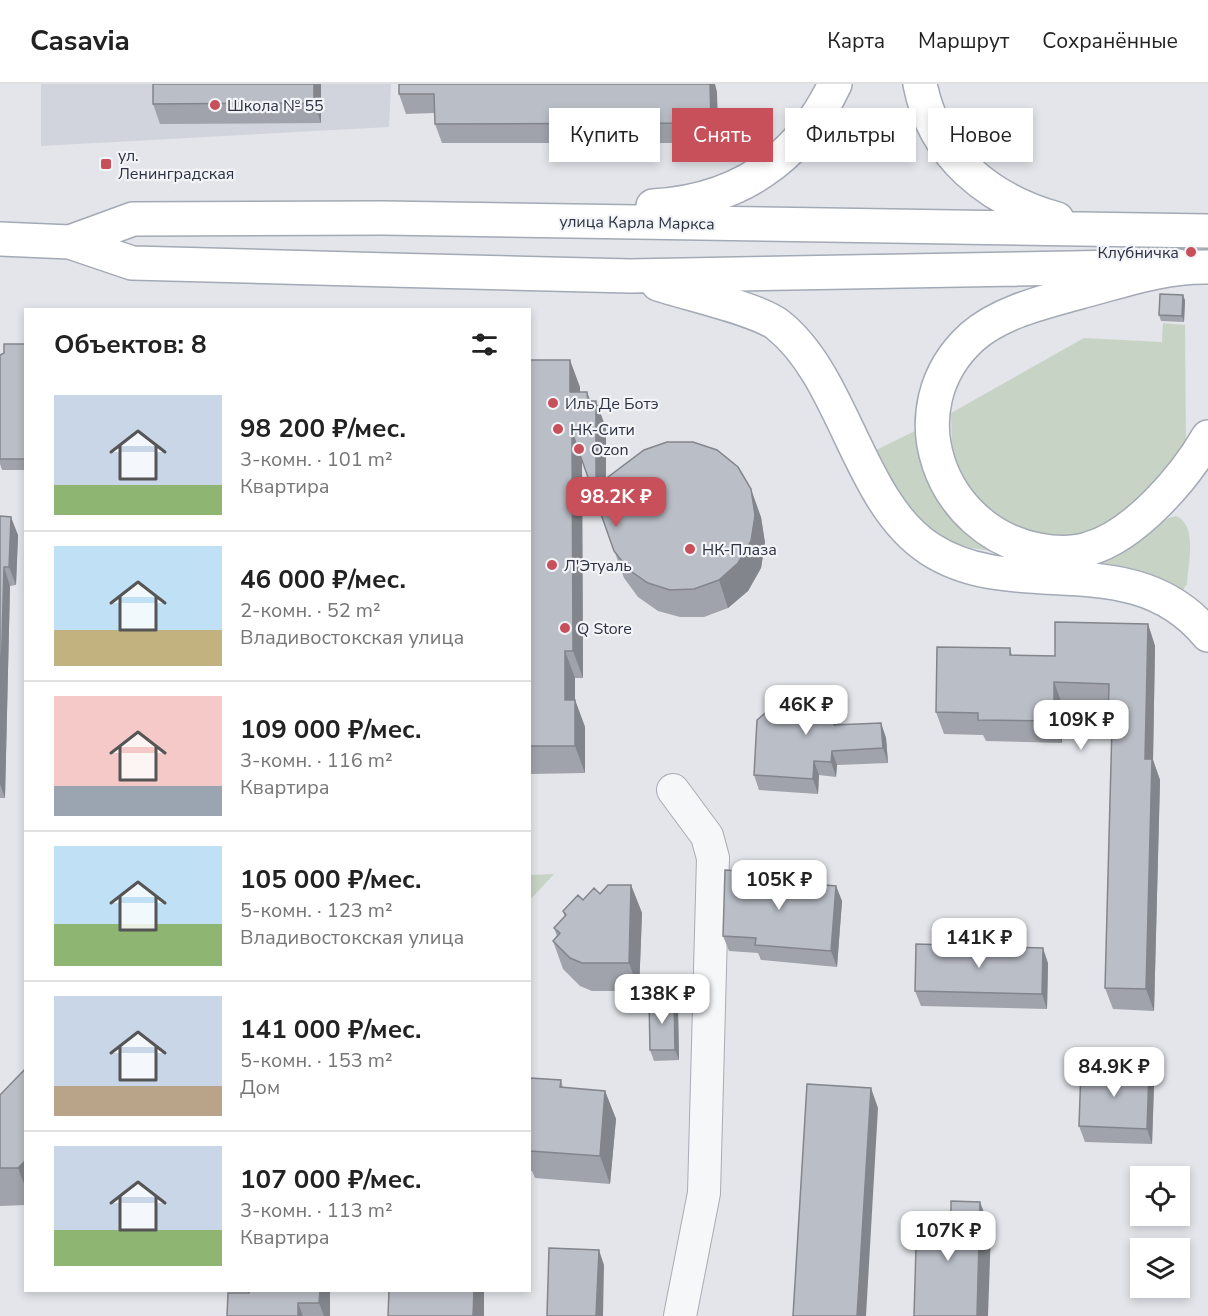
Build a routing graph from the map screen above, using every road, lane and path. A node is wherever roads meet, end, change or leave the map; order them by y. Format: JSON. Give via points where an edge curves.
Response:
{"nodes":[{"id":1,"x":835,"y":84,"type":"edge"},
{"id":2,"x":920,"y":84,"type":"edge"},
{"id":3,"x":494,"y":220,"type":"junction"},
{"id":4,"x":1194,"y":231,"type":"edge"},
{"id":5,"x":0,"y":239,"type":"edge"},
{"id":6,"x":70,"y":242,"type":"junction"},
{"id":7,"x":1193,"y":267,"type":"edge"},
{"id":8,"x":630,"y":276,"type":"junction"},
{"id":9,"x":1208,"y":437,"type":"edge"},
{"id":10,"x":1208,"y":635,"type":"edge"},
{"id":11,"x":673,"y":790,"type":"dead end"},
{"id":12,"x":680,"y":1316,"type":"edge"}],
"edges":[{"from":1,"to":3,"type":"main road","via":[[818,117],[795,146],[766,170],[724,191],[675,205],[554,211]]},
{"from":2,"to":4,"type":"main road","via":[[931,122],[952,156],[975,180],[1008,201],[1079,224]]},
{"from":3,"to":4,"type":"main road","name":"улица Карла Маркса"},
{"from":3,"to":6,"type":"main road","name":"улица Карла Маркса","via":[[133,219]]},
{"from":5,"to":6,"type":"main road","name":"улица Карла Маркса"},
{"from":6,"to":8,"type":"main road","name":"улица Карла Маркса","via":[[132,263]]},
{"from":7,"to":8,"type":"main road","name":"улица Карла Маркса"},
{"from":7,"to":9,"type":"main road","via":[[1041,303],[997,320],[973,336],[940,385],[933,407],[933,442],[943,475],[960,503],[985,528],[1029,548],[1064,552],[1088,549],[1131,524],[1174,484]]},
{"from":8,"to":10,"type":"main road","via":[[777,324],[795,342],[825,387],[893,513],[927,547],[967,567],[1141,587],[1191,618]]},
{"from":11,"to":12,"type":"street","via":[[707,836],[712,858],[704,1193]]}]}
